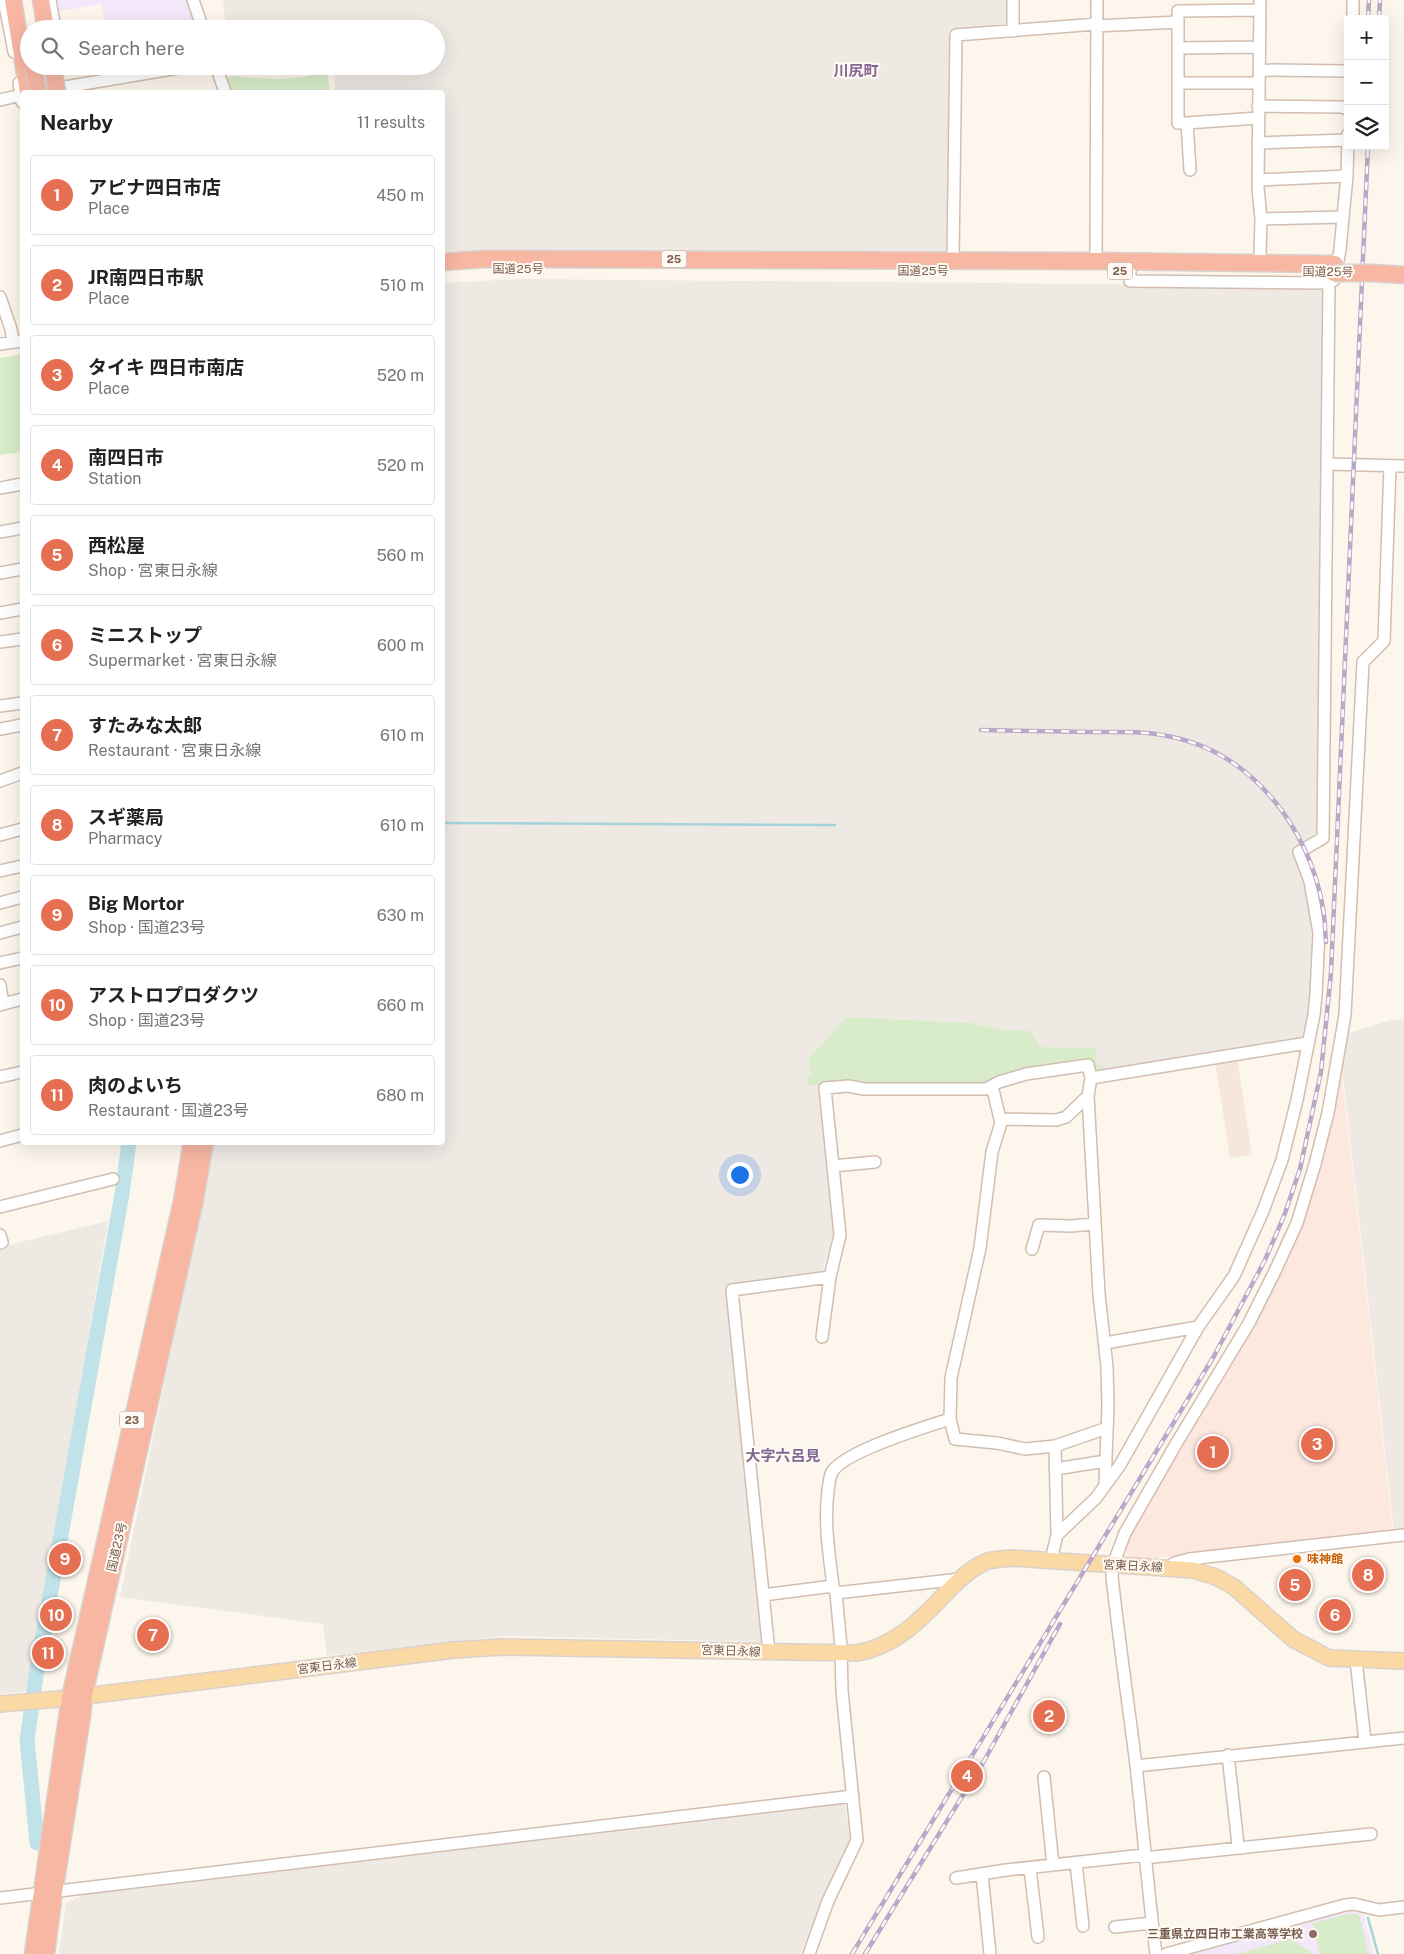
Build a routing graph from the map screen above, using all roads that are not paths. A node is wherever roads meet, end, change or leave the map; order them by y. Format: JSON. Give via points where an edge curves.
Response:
{"nodes":[{"id":1,"x":2,"y":0,"type":"edge"},
{"id":2,"x":13,"y":0,"type":"edge"},
{"id":3,"x":21,"y":0,"type":"edge"},
{"id":4,"x":33,"y":0,"type":"edge"},
{"id":5,"x":41,"y":0,"type":"edge"},
{"id":6,"x":50,"y":0,"type":"edge"},
{"id":7,"x":193,"y":0,"type":"edge"},
{"id":8,"x":1013,"y":0,"type":"edge"},
{"id":9,"x":1097,"y":0,"type":"edge"},
{"id":10,"x":1353,"y":0,"type":"edge"},
{"id":11,"x":1260,"y":5,"type":"edge"},
{"id":12,"x":1353,"y":15,"type":"edge"},
{"id":13,"x":25,"y":20,"type":"edge"},
{"id":14,"x":36,"y":20,"type":"edge"},
{"id":15,"x":44,"y":20,"type":"edge"},
{"id":16,"x":53,"y":20,"type":"edge"},
{"id":17,"x":200,"y":20,"type":"edge"},
{"id":18,"x":1178,"y":22,"type":"junction"},
{"id":19,"x":1096,"y":25,"type":"junction"},
{"id":20,"x":1013,"y":31,"type":"junction"},
{"id":21,"x":1259,"y":47,"type":"junction"},
{"id":22,"x":1178,"y":48,"type":"junction"},
{"id":23,"x":20,"y":61,"type":"edge"},
{"id":24,"x":1259,"y":70,"type":"junction"},
{"id":25,"x":1344,"y":71,"type":"edge"},
{"id":26,"x":22,"y":75,"type":"edge"},
{"id":27,"x":34,"y":75,"type":"edge"},
{"id":28,"x":50,"y":75,"type":"edge"},
{"id":29,"x":55,"y":75,"type":"edge"},
{"id":30,"x":60,"y":75,"type":"edge"},
{"id":31,"x":143,"y":75,"type":"edge"},
{"id":32,"x":219,"y":75,"type":"edge"},
{"id":33,"x":1178,"y":83,"type":"junction"},
{"id":34,"x":1258,"y":83,"type":"junction"},
{"id":35,"x":23,"y":90,"type":"edge"},
{"id":36,"x":23,"y":90,"type":"edge"},
{"id":37,"x":36,"y":90,"type":"edge"},
{"id":38,"x":58,"y":90,"type":"edge"},
{"id":39,"x":59,"y":90,"type":"edge"},
{"id":40,"x":59,"y":90,"type":"edge"},
{"id":41,"x":64,"y":90,"type":"edge"},
{"id":42,"x":223,"y":90,"type":"edge"},
{"id":43,"x":20,"y":97,"type":"edge"},
{"id":44,"x":0,"y":100,"type":"edge"},
{"id":45,"x":1344,"y":108,"type":"edge"},
{"id":46,"x":1258,"y":112,"type":"junction"},
{"id":47,"x":1187,"y":123,"type":"junction"},
{"id":48,"x":1344,"y":140,"type":"edge"},
{"id":49,"x":1258,"y":143,"type":"junction"},
{"id":50,"x":1347,"y":150,"type":"edge"},
{"id":51,"x":1190,"y":170,"type":"dead end"},
{"id":52,"x":1347,"y":176,"type":"junction"},
{"id":53,"x":1258,"y":180,"type":"junction"},
{"id":54,"x":1343,"y":217,"type":"junction"},
{"id":55,"x":1261,"y":219,"type":"junction"},
{"id":56,"x":1260,"y":256,"type":"dead end"},
{"id":57,"x":953,"y":260,"type":"junction"},
{"id":58,"x":1096,"y":261,"type":"junction"},
{"id":59,"x":445,"y":262,"type":"edge"},
{"id":60,"x":1404,"y":266,"type":"edge"},
{"id":61,"x":1373,"y":268,"type":"junction"},
{"id":62,"x":445,"y":272,"type":"edge"},
{"id":63,"x":1333,"y":273,"type":"junction"},
{"id":64,"x":1404,"y":275,"type":"edge"},
{"id":65,"x":0,"y":297,"type":"edge"},
{"id":66,"x":19,"y":341,"type":"edge"},
{"id":67,"x":0,"y":344,"type":"edge"},
{"id":68,"x":1328,"y":464,"type":"junction"},
{"id":69,"x":1390,"y":466,"type":"junction"},
{"id":70,"x":1404,"y":466,"type":"edge"},
{"id":71,"x":20,"y":484,"type":"edge"},
{"id":72,"x":0,"y":488,"type":"edge"},
{"id":73,"x":20,"y":528,"type":"edge"},
{"id":74,"x":0,"y":532,"type":"edge"},
{"id":75,"x":20,"y":569,"type":"edge"},
{"id":76,"x":0,"y":573,"type":"edge"},
{"id":77,"x":20,"y":609,"type":"edge"},
{"id":78,"x":0,"y":613,"type":"edge"},
{"id":79,"x":20,"y":638,"type":"edge"},
{"id":80,"x":0,"y":642,"type":"edge"},
{"id":81,"x":20,"y":703,"type":"edge"},
{"id":82,"x":0,"y":706,"type":"edge"},
{"id":83,"x":20,"y":725,"type":"edge"},
{"id":84,"x":0,"y":728,"type":"edge"},
{"id":85,"x":20,"y":774,"type":"edge"},
{"id":86,"x":0,"y":781,"type":"edge"},
{"id":87,"x":20,"y":830,"type":"edge"},
{"id":88,"x":0,"y":835,"type":"edge"},
{"id":89,"x":20,"y":866,"type":"edge"},
{"id":90,"x":0,"y":871,"type":"edge"},
{"id":91,"x":20,"y":898,"type":"edge"},
{"id":92,"x":0,"y":903,"type":"edge"},
{"id":93,"x":20,"y":928,"type":"edge"},
{"id":94,"x":0,"y":933,"type":"edge"},
{"id":95,"x":20,"y":958,"type":"edge"},
{"id":96,"x":0,"y":963,"type":"edge"},
{"id":97,"x":0,"y":985,"type":"edge"},
{"id":98,"x":20,"y":1000,"type":"edge"},
{"id":99,"x":2,"y":1004,"type":"edge"},
{"id":100,"x":1307,"y":1043,"type":"junction"},
{"id":101,"x":20,"y":1072,"type":"edge"},
{"id":102,"x":0,"y":1077,"type":"edge"},
{"id":103,"x":1091,"y":1078,"type":"junction"},
{"id":104,"x":992,"y":1086,"type":"junction"},
{"id":105,"x":1088,"y":1096,"type":"junction"},
{"id":106,"x":1001,"y":1119,"type":"junction"},
{"id":107,"x":20,"y":1136,"type":"edge"},
{"id":108,"x":0,"y":1141,"type":"edge"},
{"id":109,"x":191,"y":1145,"type":"edge"},
{"id":110,"x":204,"y":1145,"type":"edge"},
{"id":111,"x":875,"y":1162,"type":"dead end"},
{"id":112,"x":833,"y":1166,"type":"junction"},
{"id":113,"x":113,"y":1178,"type":"dead end"},
{"id":114,"x":0,"y":1207,"type":"edge"},
{"id":115,"x":1095,"y":1224,"type":"junction"},
{"id":116,"x":0,"y":1235,"type":"edge"},
{"id":117,"x":0,"y":1243,"type":"edge"},
{"id":118,"x":1032,"y":1249,"type":"dead end"},
{"id":119,"x":830,"y":1277,"type":"junction"},
{"id":120,"x":1198,"y":1327,"type":"junction"},
{"id":121,"x":822,"y":1337,"type":"dead end"},
{"id":122,"x":1105,"y":1343,"type":"junction"},
{"id":123,"x":950,"y":1419,"type":"junction"},
{"id":124,"x":1107,"y":1428,"type":"junction"},
{"id":125,"x":1055,"y":1446,"type":"junction"},
{"id":126,"x":1106,"y":1461,"type":"junction"},
{"id":127,"x":1055,"y":1469,"type":"junction"},
{"id":128,"x":1105,"y":1486,"type":"junction"},
{"id":129,"x":1057,"y":1535,"type":"junction"},
{"id":130,"x":1404,"y":1535,"type":"edge"},
{"id":131,"x":1051,"y":1560,"type":"junction"},
{"id":132,"x":1113,"y":1565,"type":"junction"},
{"id":133,"x":1172,"y":1568,"type":"junction"},
{"id":134,"x":960,"y":1579,"type":"junction"},
{"id":135,"x":834,"y":1589,"type":"junction"},
{"id":136,"x":763,"y":1595,"type":"junction"},
{"id":137,"x":769,"y":1652,"type":"junction"},
{"id":138,"x":840,"y":1653,"type":"junction"},
{"id":139,"x":1356,"y":1660,"type":"junction"},
{"id":140,"x":1404,"y":1661,"type":"edge"},
{"id":141,"x":77,"y":1696,"type":"junction"},
{"id":142,"x":0,"y":1704,"type":"edge"},
{"id":143,"x":1404,"y":1738,"type":"edge"},
{"id":144,"x":1365,"y":1741,"type":"junction"},
{"id":145,"x":1228,"y":1755,"type":"junction"},
{"id":146,"x":1136,"y":1766,"type":"junction"},
{"id":147,"x":1044,"y":1777,"type":"dead end"},
{"id":148,"x":853,"y":1796,"type":"junction"},
{"id":149,"x":1371,"y":1834,"type":"dead end"},
{"id":150,"x":1241,"y":1848,"type":"junction"},
{"id":151,"x":1144,"y":1857,"type":"junction"},
{"id":152,"x":1076,"y":1863,"type":"junction"},
{"id":153,"x":1053,"y":1865,"type":"junction"},
{"id":154,"x":1030,"y":1868,"type":"junction"},
{"id":155,"x":982,"y":1874,"type":"junction"},
{"id":156,"x":956,"y":1878,"type":"dead end"},
{"id":157,"x":48,"y":1892,"type":"junction"},
{"id":158,"x":0,"y":1898,"type":"edge"},
{"id":159,"x":1404,"y":1906,"type":"edge"},
{"id":160,"x":1152,"y":1923,"type":"junction"},
{"id":161,"x":1083,"y":1926,"type":"dead end"},
{"id":162,"x":1115,"y":1927,"type":"dead end"},
{"id":163,"x":1038,"y":1937,"type":"dead end"},
{"id":164,"x":33,"y":1954,"type":"edge"},
{"id":165,"x":46,"y":1954,"type":"edge"},
{"id":166,"x":809,"y":1954,"type":"edge"},
{"id":167,"x":990,"y":1954,"type":"edge"},
{"id":168,"x":1156,"y":1954,"type":"edge"},
{"id":169,"x":1166,"y":1954,"type":"edge"}],
"edges":[{"from":1,"to":36,"type":"street"},
{"from":2,"to":23,"type":"highway"},
{"from":3,"to":13,"type":"highway"},
{"from":4,"to":14,"type":"highway"},
{"from":5,"to":15,"type":"highway"},
{"from":6,"to":16,"type":"street"},
{"from":7,"to":17,"type":"street"},
{"from":8,"to":20,"type":"street"},
{"from":9,"to":19,"type":"street"},
{"from":10,"to":12,"type":"street"},
{"from":11,"to":18,"type":"street","via":[[1178,11]]},
{"from":11,"to":21,"type":"street"},
{"from":18,"to":19,"type":"street"},
{"from":18,"to":22,"type":"street"},
{"from":19,"to":20,"type":"street"},
{"from":19,"to":58,"type":"street"},
{"from":20,"to":57,"type":"street","via":[[956,35]]},
{"from":21,"to":22,"type":"street"},
{"from":21,"to":24,"type":"street"},
{"from":22,"to":33,"type":"street"},
{"from":24,"to":25,"type":"street"},
{"from":24,"to":34,"type":"street"},
{"from":26,"to":35,"type":"highway"},
{"from":27,"to":37,"type":"highway","bridge":true},
{"from":28,"to":38,"type":"highway"},
{"from":29,"to":39,"type":"highway","bridge":true},
{"from":30,"to":40,"type":"street"},
{"from":31,"to":41,"type":"street"},
{"from":32,"to":42,"type":"street"},
{"from":33,"to":34,"type":"street"},
{"from":33,"to":47,"type":"street","via":[[1178,124]]},
{"from":34,"to":46,"type":"street"},
{"from":43,"to":44,"type":"street"},
{"from":45,"to":46,"type":"street"},
{"from":46,"to":47,"type":"street"},
{"from":46,"to":49,"type":"street"},
{"from":47,"to":51,"type":"street"},
{"from":48,"to":49,"type":"street"},
{"from":49,"to":53,"type":"street"},
{"from":50,"to":52,"type":"street"},
{"from":52,"to":53,"type":"street"},
{"from":52,"to":54,"type":"street"},
{"from":53,"to":55,"type":"street"},
{"from":54,"to":55,"type":"street"},
{"from":54,"to":63,"type":"street","via":[[1334,280]]},
{"from":55,"to":56,"type":"street"},
{"from":57,"to":58,"type":"highway","name":"国道25号","number":"25"},
{"from":57,"to":59,"type":"highway","name":"国道25号","number":"25","via":[[484,258]]},
{"from":58,"to":63,"type":"highway","name":"国道25号","number":"25"},
{"from":60,"to":61,"type":"highway","name":"国道25号","number":"25"},
{"from":61,"to":63,"type":"highway","name":"国道25号","number":"25","bridge":true},
{"from":61,"to":64,"type":"highway","name":"国道25号","number":"25"},
{"from":62,"to":63,"type":"highway","name":"国道25号","number":"25","via":[[473,268]]},
{"from":63,"to":68,"type":"street"},
{"from":65,"to":66,"type":"street"},
{"from":66,"to":67,"type":"street"},
{"from":68,"to":69,"type":"street"},
{"from":68,"to":100,"type":"street","via":[[1323,838],[1299,852],[1310,881],[1319,933],[1314,1014]]},
{"from":69,"to":70,"type":"street"},
{"from":69,"to":132,"type":"street","via":[[1384,641],[1363,662],[1345,1015],[1324,1130],[1297,1223],[1276,1272],[1124,1533]]},
{"from":71,"to":72,"type":"street"},
{"from":73,"to":74,"type":"street"},
{"from":75,"to":76,"type":"street"},
{"from":77,"to":78,"type":"street"},
{"from":79,"to":80,"type":"street"},
{"from":81,"to":82,"type":"street"},
{"from":83,"to":84,"type":"street"},
{"from":85,"to":86,"type":"street"},
{"from":87,"to":88,"type":"street"},
{"from":89,"to":90,"type":"street"},
{"from":91,"to":92,"type":"street"},
{"from":93,"to":94,"type":"street"},
{"from":95,"to":96,"type":"street"},
{"from":97,"to":99,"type":"street"},
{"from":98,"to":99,"type":"street"},
{"from":100,"to":103,"type":"street"},
{"from":100,"to":120,"type":"street","via":[[1290,1131],[1273,1187],[1234,1276]]},
{"from":101,"to":102,"type":"street"},
{"from":103,"to":104,"type":"street","via":[[1088,1065],[1026,1074]]},
{"from":103,"to":105,"type":"street"},
{"from":104,"to":106,"type":"street"},
{"from":104,"to":112,"type":"street","via":[[986,1089],[825,1088]]},
{"from":105,"to":106,"type":"street","via":[[1071,1113],[1056,1120]]},
{"from":105,"to":115,"type":"street"},
{"from":106,"to":123,"type":"street","via":[[992,1152],[980,1248],[951,1378]]},
{"from":107,"to":108,"type":"street"},
{"from":109,"to":141,"type":"highway","name":"国道23号","number":"23"},
{"from":110,"to":141,"type":"highway","name":"国道23号","number":"23","via":[[194,1204]]},
{"from":111,"to":112,"type":"street"},
{"from":112,"to":119,"type":"street","via":[[840,1235]]},
{"from":113,"to":114,"type":"street"},
{"from":115,"to":118,"type":"street","via":[[1038,1225]]},
{"from":115,"to":122,"type":"street"},
{"from":116,"to":117,"type":"street"},
{"from":119,"to":121,"type":"street"},
{"from":119,"to":136,"type":"street","via":[[732,1290]]},
{"from":120,"to":122,"type":"street"},
{"from":120,"to":128,"type":"street"},
{"from":122,"to":124,"type":"street"},
{"from":123,"to":125,"type":"street","via":[[955,1439],[1025,1449]]},
{"from":123,"to":135,"type":"street","via":[[869,1449],[836,1467],[831,1475],[826,1509]]},
{"from":124,"to":125,"type":"street"},
{"from":124,"to":126,"type":"street"},
{"from":125,"to":127,"type":"street"},
{"from":126,"to":127,"type":"street"},
{"from":126,"to":128,"type":"street"},
{"from":127,"to":129,"type":"street"},
{"from":128,"to":129,"type":"street","via":[[1087,1508]]},
{"from":129,"to":131,"type":"street"},
{"from":130,"to":133,"type":"street","via":[[1189,1558],[1174,1563]]},
{"from":131,"to":132,"type":"main road","name":"宮東日永線"},
{"from":131,"to":134,"type":"main road","name":"宮東日永線","via":[[996,1560],[979,1566]]},
{"from":132,"to":133,"type":"main road","name":"宮東日永線"},
{"from":132,"to":146,"type":"street","via":[[1121,1658]]},
{"from":133,"to":139,"type":"main road","name":"宮東日永線","via":[[1216,1577],[1234,1587],[1293,1639],[1312,1651],[1328,1658]]},
{"from":134,"to":135,"type":"street"},
{"from":134,"to":138,"type":"main road","name":"宮東日永線","via":[[899,1637],[867,1651]]},
{"from":135,"to":136,"type":"street"},
{"from":135,"to":138,"type":"street"},
{"from":136,"to":137,"type":"street"},
{"from":137,"to":138,"type":"main road","name":"宮東日永線"},
{"from":137,"to":141,"type":"main road","name":"宮東日永線","via":[[501,1647]]},
{"from":138,"to":148,"type":"street"},
{"from":139,"to":140,"type":"main road","name":"宮東日永線"},
{"from":139,"to":144,"type":"street"},
{"from":141,"to":142,"type":"main road","name":"宮東日永線"},
{"from":141,"to":157,"type":"highway","name":"国道23号","number":"23","via":[[81,1726]]},
{"from":143,"to":144,"type":"street"},
{"from":144,"to":145,"type":"street"},
{"from":145,"to":146,"type":"street"},
{"from":145,"to":150,"type":"street"},
{"from":146,"to":151,"type":"street"},
{"from":147,"to":153,"type":"street"},
{"from":148,"to":157,"type":"street"},
{"from":148,"to":166,"type":"street","via":[[857,1840],[828,1901]]},
{"from":149,"to":150,"type":"street"},
{"from":150,"to":151,"type":"street"},
{"from":151,"to":152,"type":"street"},
{"from":151,"to":160,"type":"street"},
{"from":152,"to":153,"type":"street"},
{"from":152,"to":161,"type":"street"},
{"from":153,"to":154,"type":"street"},
{"from":154,"to":155,"type":"street"},
{"from":154,"to":163,"type":"street"},
{"from":155,"to":156,"type":"street"},
{"from":155,"to":167,"type":"street"},
{"from":157,"to":158,"type":"street"},
{"from":157,"to":164,"type":"highway","name":"国道23号","number":"23"},
{"from":157,"to":165,"type":"highway","name":"国道23号","number":"23"},
{"from":159,"to":169,"type":"street","via":[[1379,1910],[1354,1904]]},
{"from":160,"to":162,"type":"street"},
{"from":160,"to":168,"type":"street"}]}
